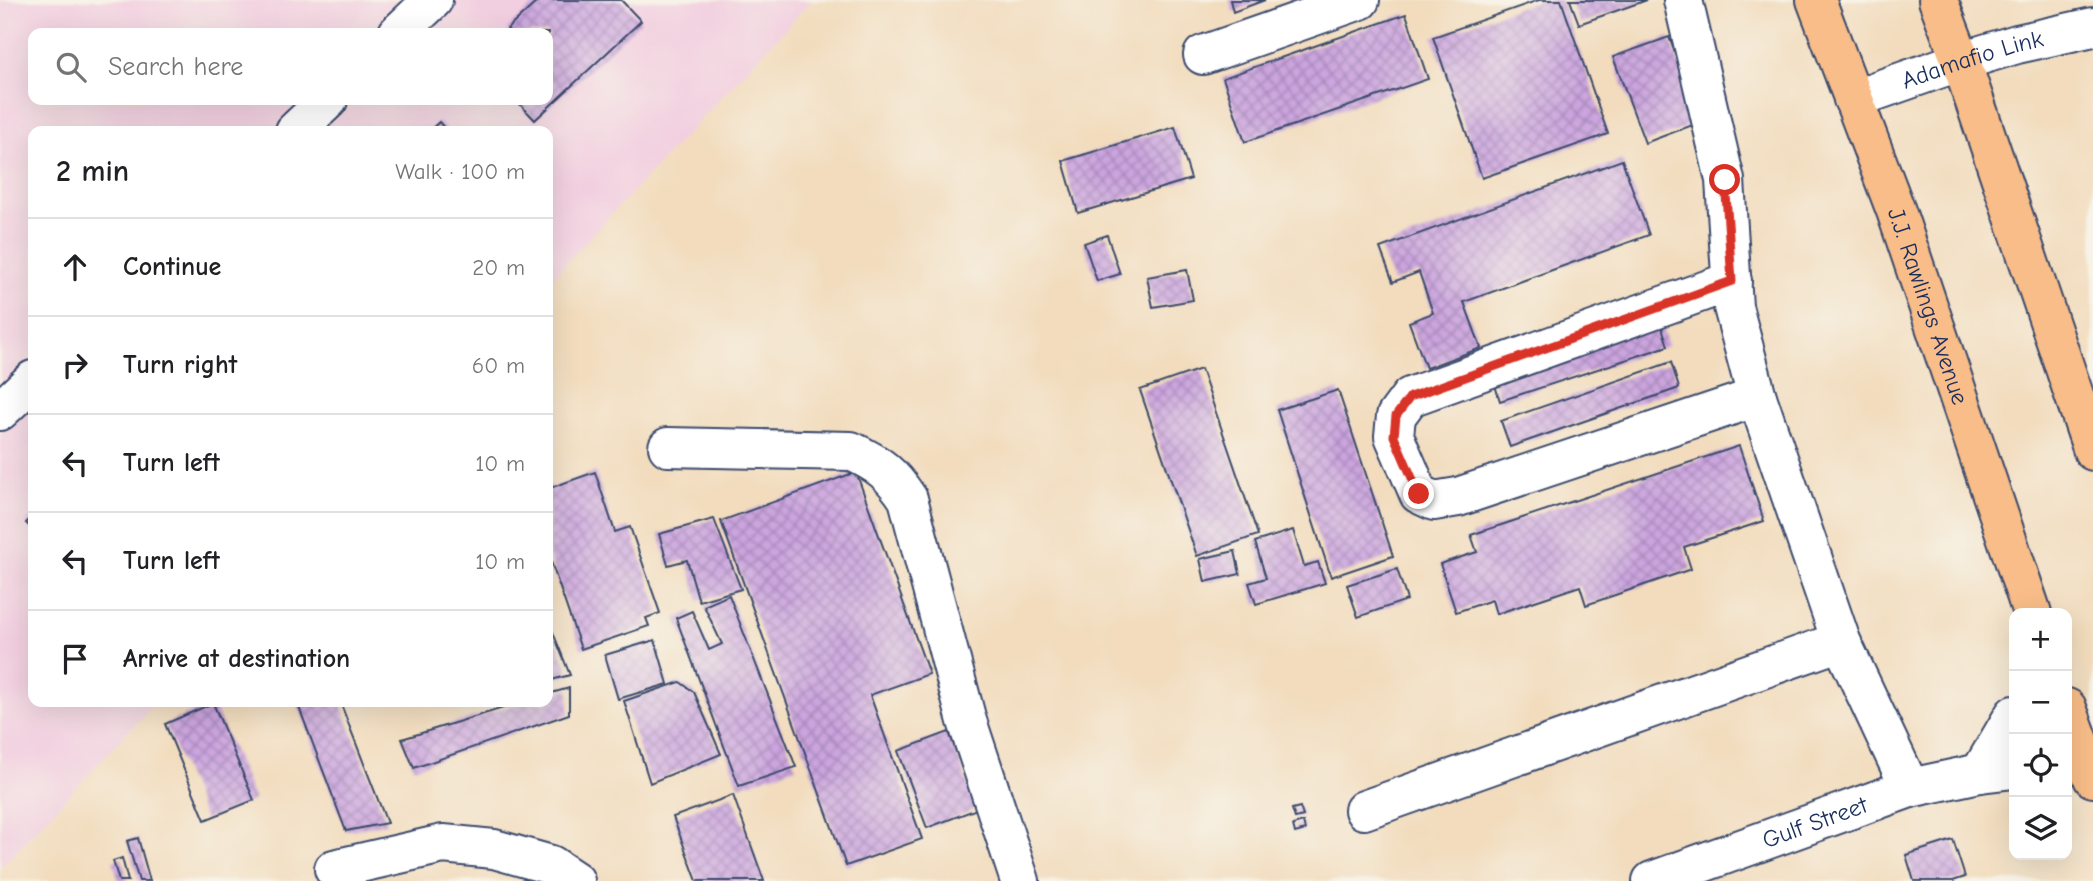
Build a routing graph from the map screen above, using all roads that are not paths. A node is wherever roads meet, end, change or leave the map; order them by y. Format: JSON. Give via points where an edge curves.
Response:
{"nodes":[{"id":1,"x":433,"y":0,"type":"edge"},
{"id":2,"x":1360,"y":0,"type":"edge"},
{"id":3,"x":1683,"y":0,"type":"edge"},
{"id":4,"x":1815,"y":0,"type":"edge"},
{"id":5,"x":1938,"y":0,"type":"edge"},
{"id":6,"x":2093,"y":27,"type":"edge"},
{"id":7,"x":403,"y":28,"type":"edge"},
{"id":8,"x":1203,"y":55,"type":"dead end"},
{"id":9,"x":1961,"y":61,"type":"junction"},
{"id":10,"x":1853,"y":99,"type":"junction"},
{"id":11,"x":323,"y":105,"type":"edge"},
{"id":12,"x":300,"y":126,"type":"edge"},
{"id":13,"x":1732,"y":281,"type":"junction"},
{"id":14,"x":28,"y":385,"type":"edge"},
{"id":15,"x":1757,"y":397,"type":"junction"},
{"id":16,"x":0,"y":411,"type":"edge"},
{"id":17,"x":668,"y":447,"type":"dead end"},
{"id":18,"x":2093,"y":451,"type":"edge"},
{"id":19,"x":2030,"y":608,"type":"edge"},
{"id":20,"x":1841,"y":640,"type":"junction"},
{"id":21,"x":2072,"y":728,"type":"edge"},
{"id":22,"x":2009,"y":731,"type":"edge"},
{"id":23,"x":2083,"y":770,"type":"edge"},
{"id":24,"x":1997,"y":771,"type":"edge"},
{"id":25,"x":1909,"y":788,"type":"junction"},
{"id":26,"x":1364,"y":810,"type":"dead end"},
{"id":27,"x":334,"y":869,"type":"dead end"},
{"id":28,"x":575,"y":881,"type":"edge"},
{"id":29,"x":1020,"y":881,"type":"edge"},
{"id":30,"x":1652,"y":881,"type":"edge"}],
"edges":[{"from":1,"to":7,"type":"street"},
{"from":2,"to":8,"type":"street"},
{"from":3,"to":13,"type":"street","via":[[1725,180]]},
{"from":4,"to":10,"type":"highway","name":"J.J. Rawlings Avenue"},
{"from":5,"to":9,"type":"highway"},
{"from":6,"to":9,"type":"street","name":"Adamafio Link"},
{"from":9,"to":10,"type":"street","name":"Adamafio Link"},
{"from":9,"to":18,"type":"highway"},
{"from":10,"to":19,"type":"highway","name":"J.J. Rawlings Avenue","via":[[1896,211]]},
{"from":11,"to":12,"type":"street"},
{"from":13,"to":15,"type":"street","via":[[1733,307]]},
{"from":13,"to":15,"type":"street","via":[[1410,397],[1396,416],[1394,436],[1419,494],[1434,501],[1458,497]]},
{"from":14,"to":16,"type":"street"},
{"from":15,"to":20,"type":"street"},
{"from":17,"to":29,"type":"street","via":[[851,451],[879,464],[895,479],[908,499],[967,721]]},
{"from":20,"to":25,"type":"street"},
{"from":20,"to":26,"type":"street"},
{"from":21,"to":23,"type":"highway"},
{"from":22,"to":24,"type":"street","name":"Gulf Street"},
{"from":24,"to":25,"type":"street","name":"Gulf Street"},
{"from":25,"to":30,"type":"street","name":"Gulf Street"},
{"from":27,"to":28,"type":"street","via":[[443,844],[494,849],[551,864]]}]}
